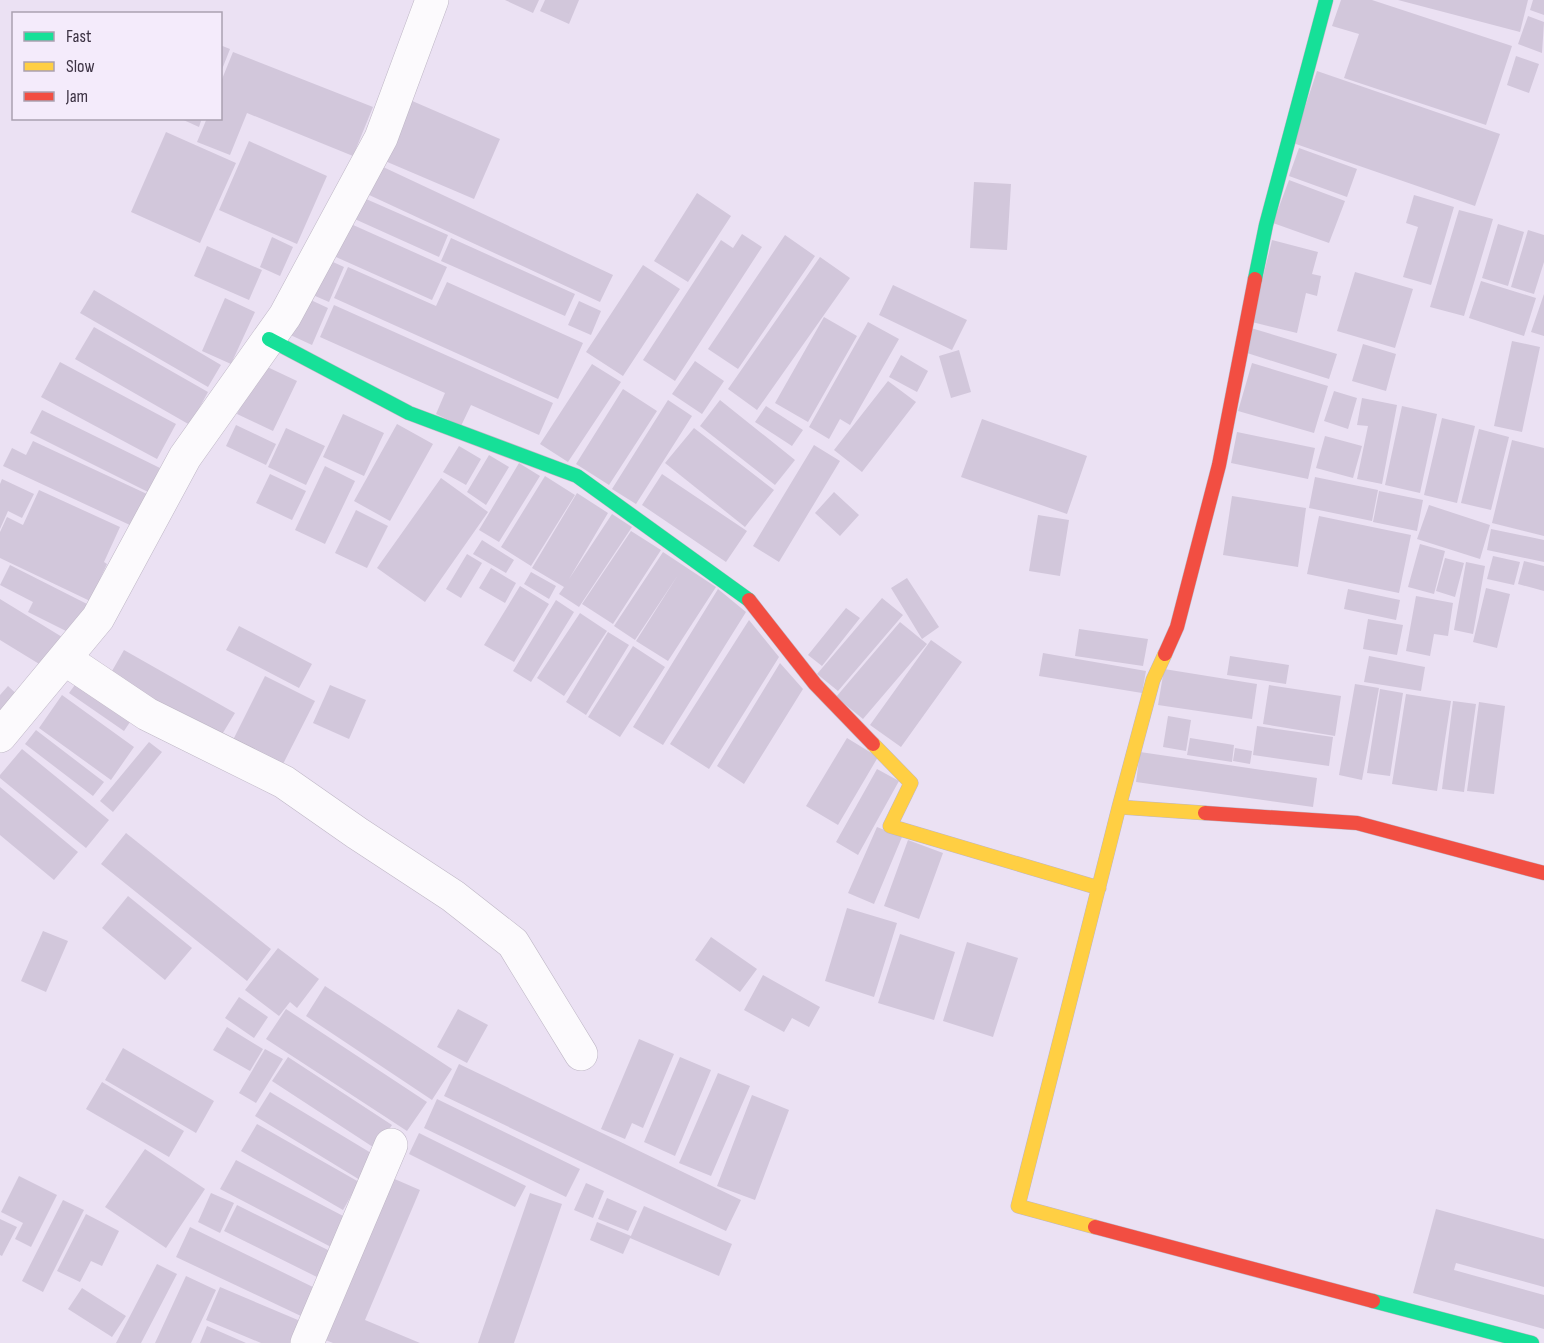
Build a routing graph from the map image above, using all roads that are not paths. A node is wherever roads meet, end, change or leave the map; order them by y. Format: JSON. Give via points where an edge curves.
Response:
{"nodes":[{"id":1,"x":432,"y":0,"type":"edge"},
{"id":2,"x":1326,"y":0,"type":"edge"},
{"id":3,"x":269,"y":339,"type":"junction"},
{"id":4,"x":64,"y":659,"type":"junction"},
{"id":5,"x":0,"y":736,"type":"edge"},
{"id":6,"x":1119,"y":807,"type":"junction"},
{"id":7,"x":1544,"y":873,"type":"edge"},
{"id":8,"x":1099,"y":888,"type":"junction"},
{"id":9,"x":581,"y":1054,"type":"dead end"},
{"id":10,"x":392,"y":1145,"type":"dead end"},
{"id":11,"x":308,"y":1343,"type":"edge"},
{"id":12,"x":1532,"y":1343,"type":"edge"}],
"edges":[{"from":1,"to":3,"type":"street","via":[[381,138]]},
{"from":2,"to":6,"type":"street","via":[[1266,225],[1219,465],[1177,627],[1152,680]]},
{"from":3,"to":4,"type":"street","via":[[185,457],[98,618]]},
{"from":3,"to":8,"type":"street","via":[[409,413],[577,476],[753,603],[815,684],[911,783],[890,826]]},
{"from":4,"to":5,"type":"street"},
{"from":4,"to":9,"type":"street","via":[[147,714],[284,782],[453,896],[513,943]]},
{"from":6,"to":7,"type":"street","via":[[1357,823]]},
{"from":6,"to":8,"type":"street"},
{"from":8,"to":12,"type":"street","via":[[1018,1206]]},
{"from":10,"to":11,"type":"street"}]}
